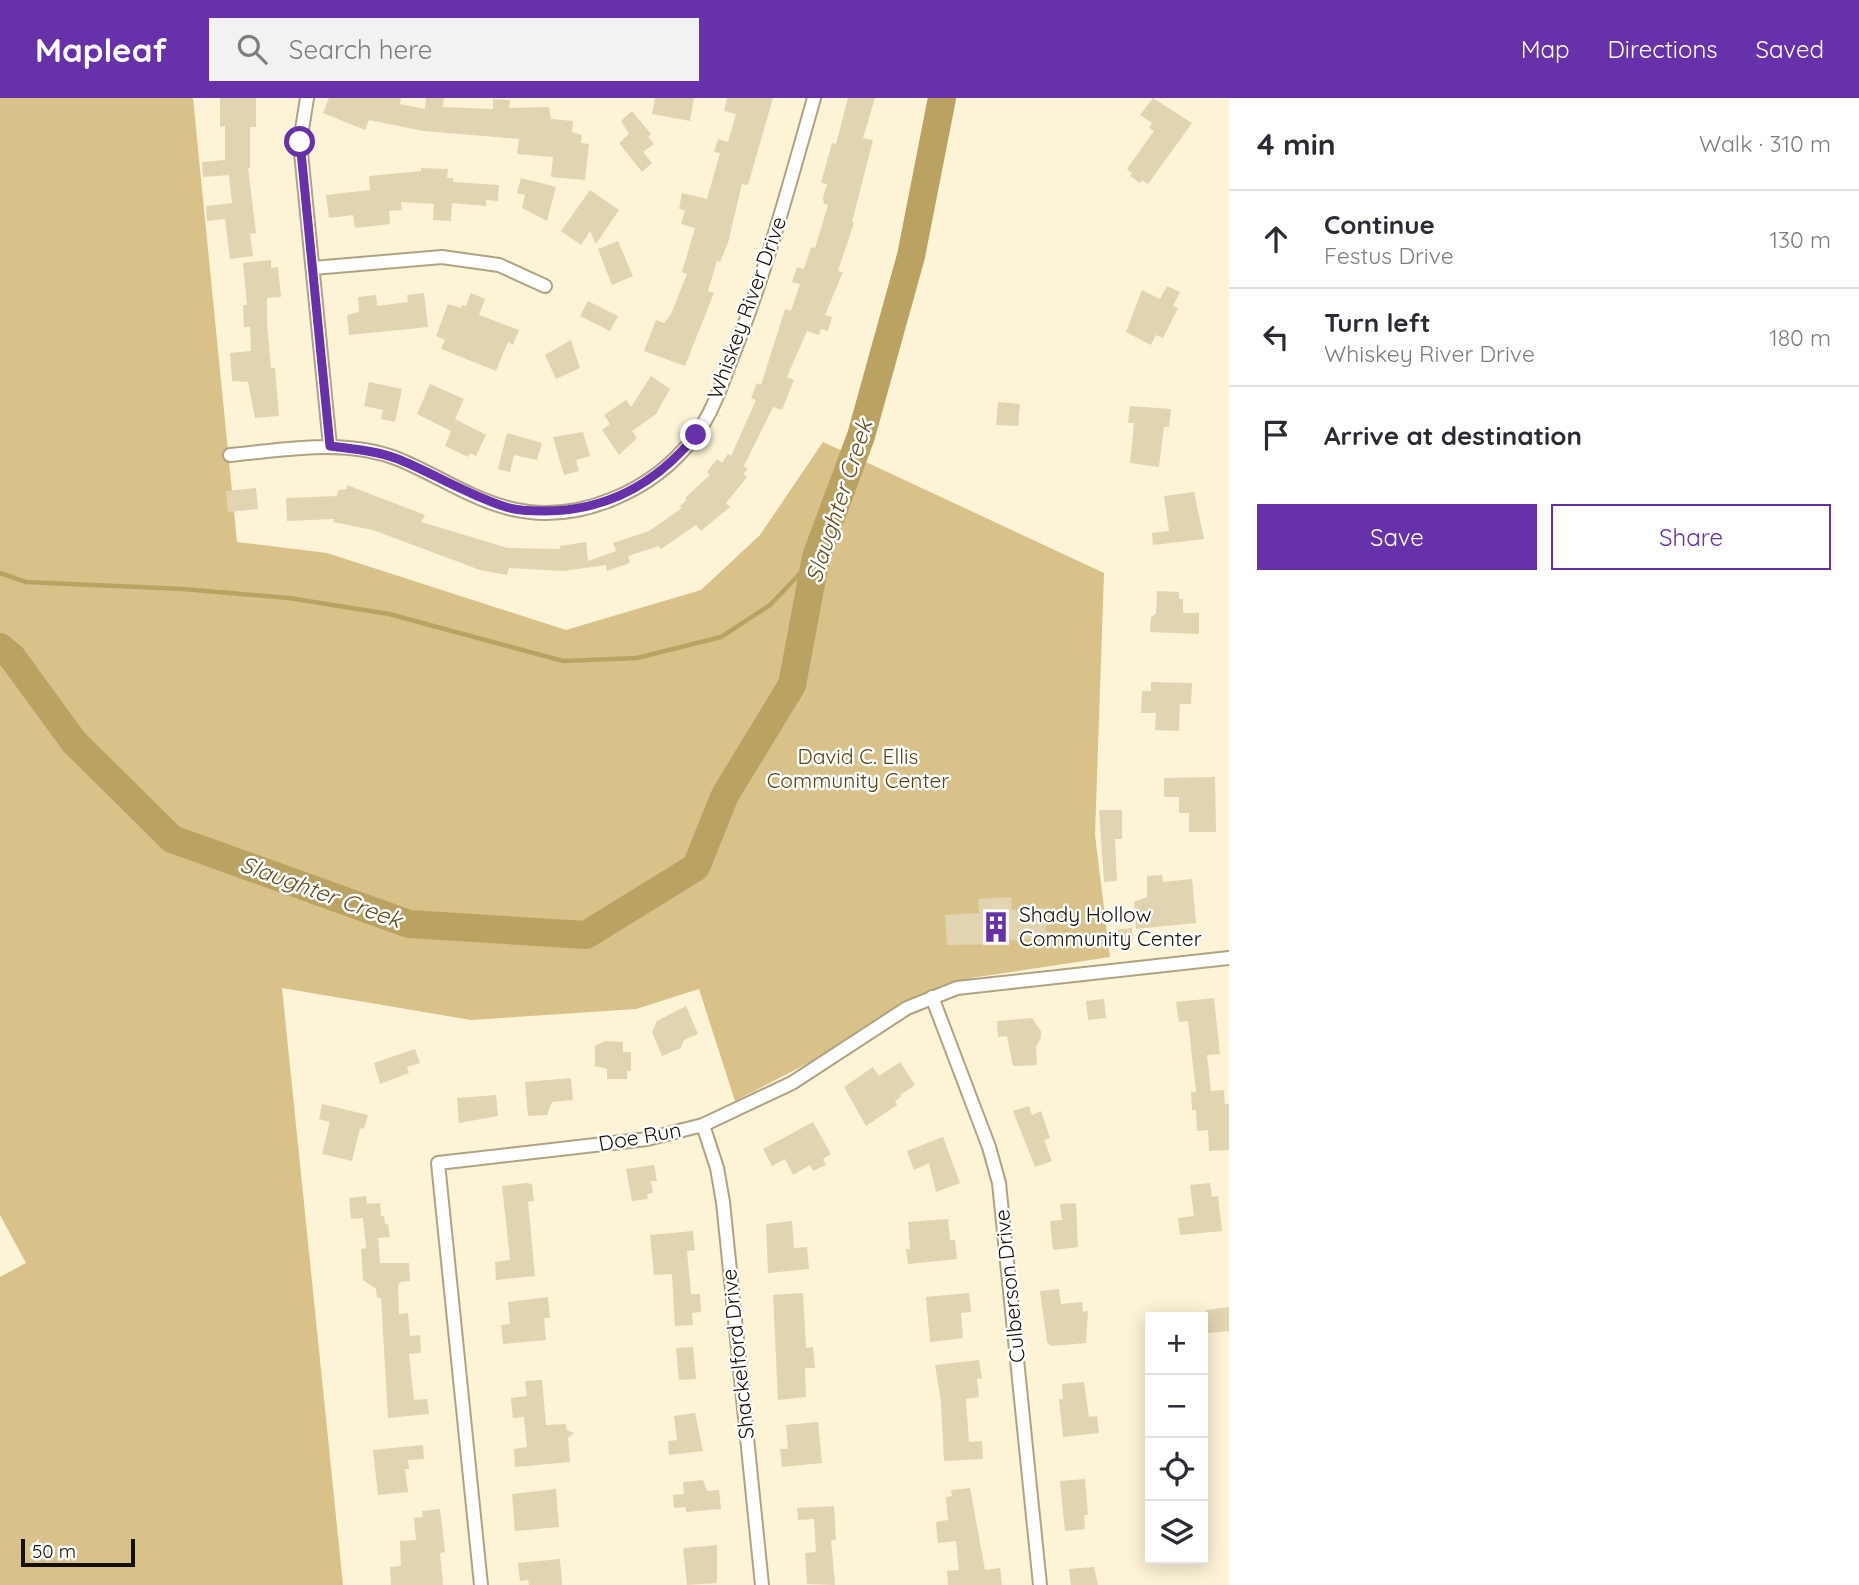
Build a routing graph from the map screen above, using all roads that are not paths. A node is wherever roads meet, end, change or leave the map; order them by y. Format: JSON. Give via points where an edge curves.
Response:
{"nodes":[{"id":1,"x":307,"y":98,"type":"edge"},
{"id":2,"x":814,"y":98,"type":"edge"},
{"id":3,"x":313,"y":268,"type":"junction"},
{"id":4,"x":545,"y":286,"type":"dead end"},
{"id":5,"x":330,"y":446,"type":"junction"},
{"id":6,"x":230,"y":456,"type":"dead end"},
{"id":7,"x":1229,"y":958,"type":"edge"},
{"id":8,"x":932,"y":997,"type":"junction"},
{"id":9,"x":703,"y":1125,"type":"junction"},
{"id":10,"x":481,"y":1585,"type":"edge"},
{"id":11,"x":762,"y":1585,"type":"edge"},
{"id":12,"x":1040,"y":1585,"type":"edge"}],
"edges":[{"from":1,"to":3,"type":"street","via":[[300,142]]},
{"from":2,"to":5,"type":"street","name":"Whiskey River Drive","via":[[761,281],[716,398],[682,453],[646,483],[604,503],[580,508],[510,509],[397,459]]},
{"from":3,"to":4,"type":"street","via":[[442,257],[499,265]]},
{"from":3,"to":5,"type":"street"},
{"from":5,"to":6,"type":"street","name":"Whiskey River Drive"},
{"from":7,"to":8,"type":"street","name":"Doe Run","via":[[995,983]]},
{"from":8,"to":9,"type":"street","name":"Doe Run","via":[[887,1020],[792,1083]]},
{"from":8,"to":12,"type":"street","name":"Culberson Drive","via":[[999,1183]]},
{"from":9,"to":10,"type":"street","name":"Doe Run","via":[[647,1139],[438,1163]]},
{"from":9,"to":11,"type":"street","name":"Shackelford Drive","via":[[723,1202]]}]}
